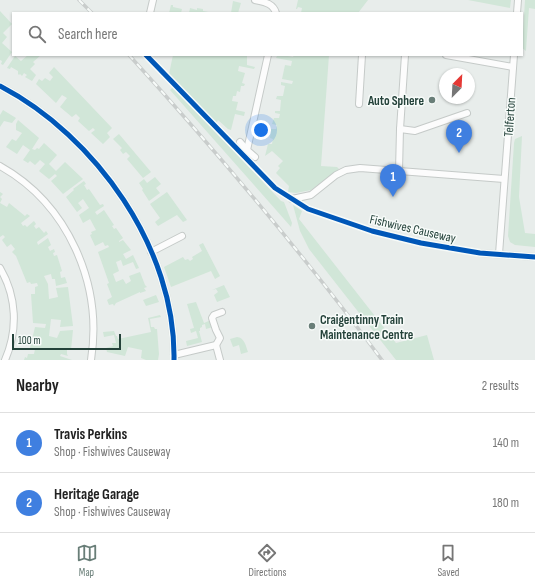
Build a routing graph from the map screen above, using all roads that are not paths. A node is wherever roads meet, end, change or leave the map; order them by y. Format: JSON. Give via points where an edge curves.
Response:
{"nodes":[{"id":1,"x":153,"y":0,"type":"edge"},
{"id":2,"x":255,"y":0,"type":"edge"},
{"id":3,"x":518,"y":0,"type":"edge"},
{"id":4,"x":150,"y":12,"type":"edge"},
{"id":5,"x":276,"y":12,"type":"edge"},
{"id":6,"x":517,"y":12,"type":"edge"},
{"id":7,"x":268,"y":56,"type":"edge"},
{"id":8,"x":362,"y":56,"type":"edge"},
{"id":9,"x":405,"y":56,"type":"edge"},
{"id":10,"x":452,"y":56,"type":"edge"},
{"id":11,"x":514,"y":56,"type":"edge"},
{"id":12,"x":513,"y":67,"type":"junction"},
{"id":13,"x":0,"y":86,"type":"edge"},
{"id":14,"x":358,"y":104,"type":"dead end"},
{"id":15,"x":467,"y":113,"type":"dead end"},
{"id":16,"x":400,"y":129,"type":"junction"},
{"id":17,"x":240,"y":142,"type":"dead end"},
{"id":18,"x":247,"y":150,"type":"junction"},
{"id":19,"x":255,"y":158,"type":"dead end"},
{"id":20,"x":0,"y":166,"type":"edge"},
{"id":21,"x":399,"y":171,"type":"junction"},
{"id":22,"x":504,"y":179,"type":"junction"},
{"id":23,"x":292,"y":199,"type":"dead end"},
{"id":24,"x":182,"y":236,"type":"dead end"},
{"id":25,"x":151,"y":252,"type":"junction"},
{"id":26,"x":480,"y":253,"type":"dead end"},
{"id":27,"x":499,"y":254,"type":"junction"},
{"id":28,"x":535,"y":258,"type":"edge"},
{"id":29,"x":0,"y":268,"type":"edge"},
{"id":30,"x":222,"y":312,"type":"dead end"},
{"id":31,"x":216,"y":345,"type":"junction"},
{"id":32,"x":174,"y":358,"type":"edge"},
{"id":33,"x":5,"y":360,"type":"edge"},
{"id":34,"x":91,"y":360,"type":"edge"},
{"id":35,"x":220,"y":360,"type":"edge"}],
"edges":[{"from":1,"to":4,"type":"street"},
{"from":2,"to":5,"type":"street","via":[[270,4]]},
{"from":3,"to":6,"type":"street"},
{"from":7,"to":18,"type":"street"},
{"from":8,"to":14,"type":"street"},
{"from":9,"to":16,"type":"street"},
{"from":10,"to":12,"type":"street"},
{"from":11,"to":12,"type":"street","name":"Telferton"},
{"from":12,"to":22,"type":"street","name":"Telferton"},
{"from":13,"to":25,"type":"street","via":[[44,114],[82,148],[121,196]]},
{"from":15,"to":16,"type":"street","via":[[415,130]]},
{"from":16,"to":21,"type":"street"},
{"from":17,"to":18,"type":"street"},
{"from":18,"to":19,"type":"street"},
{"from":20,"to":34,"type":"street","via":[[20,179],[46,204],[76,248],[85,270],[92,300],[94,328]]},
{"from":21,"to":22,"type":"street"},
{"from":21,"to":23,"type":"street","via":[[360,168],[346,170],[327,181],[311,195]]},
{"from":22,"to":27,"type":"street"},
{"from":24,"to":25,"type":"street"},
{"from":25,"to":32,"type":"street","via":[[168,302]]},
{"from":26,"to":27,"type":"street"},
{"from":27,"to":28,"type":"street"},
{"from":29,"to":33,"type":"street","via":[[10,291],[14,312],[12,339]]},
{"from":30,"to":31,"type":"street","via":[[212,318],[220,338]]},
{"from":31,"to":32,"type":"street"},
{"from":31,"to":35,"type":"street"}]}
